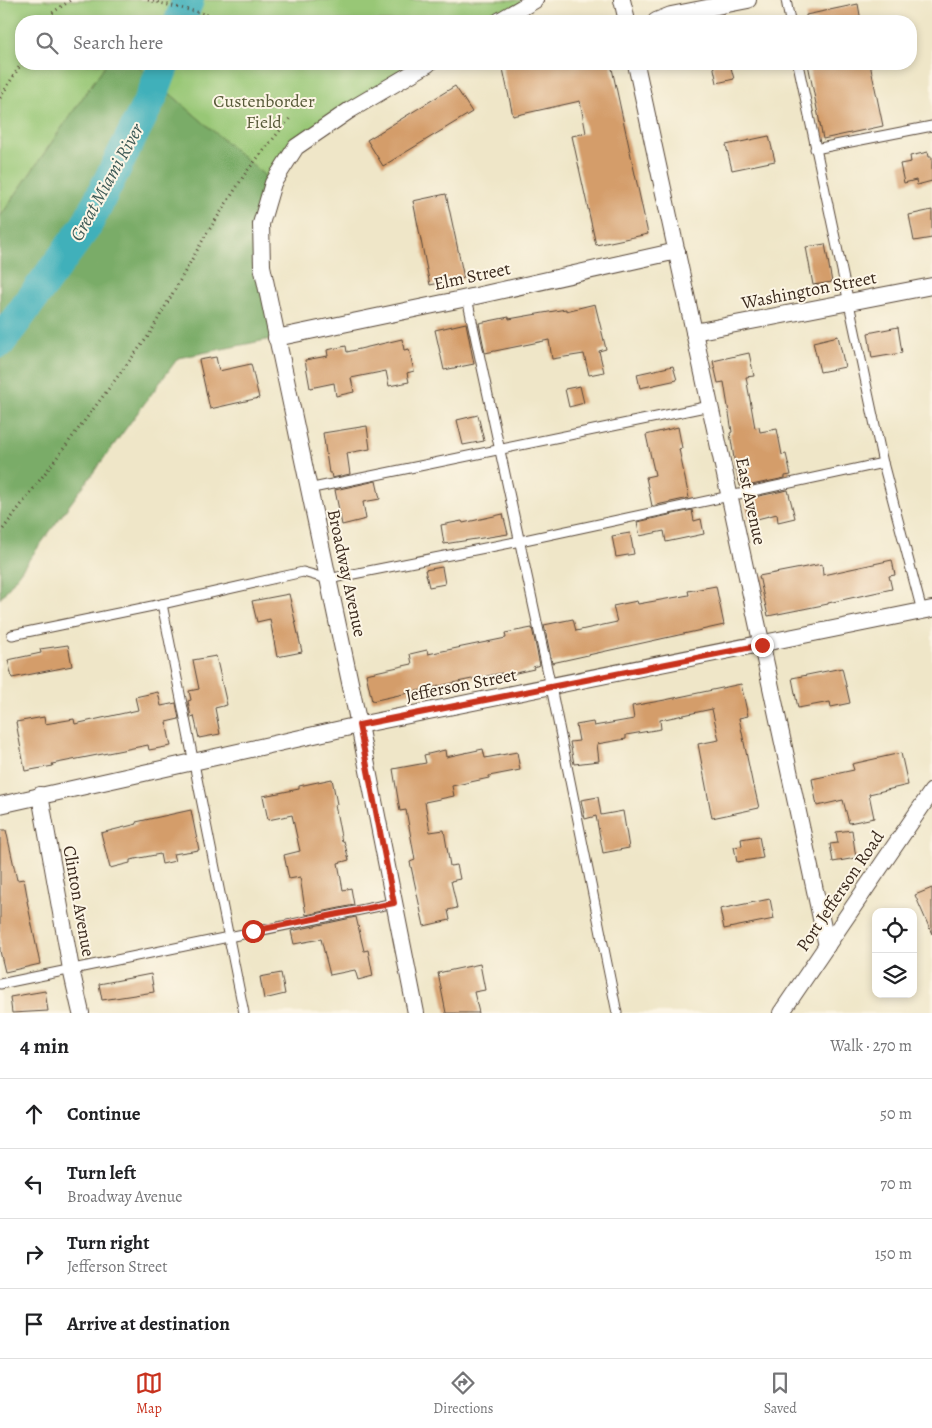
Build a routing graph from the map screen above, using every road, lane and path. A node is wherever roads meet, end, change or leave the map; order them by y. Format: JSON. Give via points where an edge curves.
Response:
{"nodes":[{"id":1,"x":71,"y":0,"type":"edge"},
{"id":2,"x":148,"y":0,"type":"edge"},
{"id":3,"x":535,"y":0,"type":"edge"},
{"id":4,"x":622,"y":0,"type":"edge"},
{"id":5,"x":748,"y":0,"type":"edge"},
{"id":6,"x":786,"y":0,"type":"edge"},
{"id":7,"x":51,"y":15,"type":"edge"},
{"id":8,"x":209,"y":15,"type":"edge"},
{"id":9,"x":510,"y":15,"type":"edge"},
{"id":10,"x":625,"y":15,"type":"edge"},
{"id":11,"x":671,"y":15,"type":"edge"},
{"id":12,"x":789,"y":15,"type":"edge"},
{"id":13,"x":17,"y":70,"type":"edge"},
{"id":14,"x":418,"y":70,"type":"edge"},
{"id":15,"x":637,"y":70,"type":"edge"},
{"id":16,"x":799,"y":70,"type":"edge"},
{"id":17,"x":0,"y":98,"type":"edge"},
{"id":18,"x":291,"y":117,"type":"dead end"},
{"id":19,"x":932,"y":126,"type":"edge"},
{"id":20,"x":815,"y":149,"type":"junction"},
{"id":21,"x":676,"y":251,"type":"junction"},
{"id":22,"x":932,"y":286,"type":"edge"},
{"id":23,"x":467,"y":298,"type":"junction"},
{"id":24,"x":848,"y":303,"type":"junction"},
{"id":25,"x":694,"y":332,"type":"junction"},
{"id":26,"x":276,"y":338,"type":"junction"},
{"id":27,"x":710,"y":406,"type":"junction"},
{"id":28,"x":500,"y":448,"type":"junction"},
{"id":29,"x":883,"y":463,"type":"junction"},
{"id":30,"x":308,"y":489,"type":"junction"},
{"id":31,"x":729,"y":496,"type":"junction"},
{"id":32,"x":0,"y":533,"type":"edge"},
{"id":33,"x":520,"y":541,"type":"junction"},
{"id":34,"x":328,"y":579,"type":"junction"},
{"id":35,"x":162,"y":604,"type":"junction"},
{"id":36,"x":927,"y":610,"type":"edge"},
{"id":37,"x":12,"y":635,"type":"dead end"},
{"id":38,"x":762,"y":645,"type":"junction"},
{"id":39,"x":551,"y":687,"type":"junction"},
{"id":40,"x":359,"y":725,"type":"junction"},
{"id":41,"x":195,"y":762,"type":"junction"},
{"id":42,"x":932,"y":791,"type":"edge"},
{"id":43,"x":40,"y":796,"type":"junction"},
{"id":44,"x":0,"y":805,"type":"edge"},
{"id":45,"x":394,"y":903,"type":"junction"},
{"id":46,"x":229,"y":936,"type":"junction"},
{"id":47,"x":827,"y":946,"type":"junction"},
{"id":48,"x":71,"y":969,"type":"junction"},
{"id":49,"x":0,"y":984,"type":"edge"},
{"id":50,"x":81,"y":1013,"type":"edge"},
{"id":51,"x":244,"y":1013,"type":"edge"},
{"id":52,"x":416,"y":1013,"type":"edge"},
{"id":53,"x":617,"y":1013,"type":"edge"},
{"id":54,"x":781,"y":1013,"type":"edge"}],
"edges":[{"from":1,"to":7,"type":"path"},
{"from":2,"to":8,"type":"path"},
{"from":3,"to":9,"type":"street"},
{"from":4,"to":10,"type":"street"},
{"from":5,"to":11,"type":"street"},
{"from":6,"to":12,"type":"lane"},
{"from":13,"to":17,"type":"path"},
{"from":14,"to":26,"type":"street","name":"Broadway Avenue","via":[[296,147],[273,183],[261,224],[262,266]]},
{"from":15,"to":21,"type":"street","name":"East Avenue"},
{"from":16,"to":20,"type":"lane"},
{"from":18,"to":32,"type":"path","via":[[247,171],[204,238],[149,335]]},
{"from":19,"to":20,"type":"lane"},
{"from":20,"to":24,"type":"lane"},
{"from":21,"to":23,"type":"street","name":"Elm Street"},
{"from":21,"to":25,"type":"street","name":"East Avenue"},
{"from":22,"to":24,"type":"street","name":"Washington Street"},
{"from":23,"to":26,"type":"street","name":"Elm Street"},
{"from":23,"to":28,"type":"lane"},
{"from":24,"to":25,"type":"street","name":"Washington Street"},
{"from":24,"to":29,"type":"lane"},
{"from":25,"to":27,"type":"street","name":"East Avenue"},
{"from":26,"to":30,"type":"street","name":"Broadway Avenue"},
{"from":27,"to":28,"type":"lane"},
{"from":27,"to":31,"type":"street","name":"East Avenue"},
{"from":28,"to":30,"type":"lane"},
{"from":28,"to":33,"type":"lane"},
{"from":29,"to":31,"type":"lane"},
{"from":29,"to":36,"type":"lane"},
{"from":30,"to":34,"type":"street","name":"Broadway Avenue"},
{"from":31,"to":33,"type":"lane"},
{"from":31,"to":38,"type":"street","name":"East Avenue"},
{"from":33,"to":34,"type":"lane"},
{"from":33,"to":39,"type":"lane"},
{"from":34,"to":35,"type":"lane","via":[[303,572]]},
{"from":34,"to":40,"type":"street","name":"Broadway Avenue"},
{"from":35,"to":37,"type":"lane"},
{"from":35,"to":41,"type":"lane"},
{"from":36,"to":38,"type":"street","name":"Jefferson Street"},
{"from":38,"to":39,"type":"street","name":"Jefferson Street"},
{"from":38,"to":47,"type":"street","name":"East Avenue"},
{"from":39,"to":40,"type":"street","name":"Jefferson Street"},
{"from":39,"to":53,"type":"lane"},
{"from":40,"to":41,"type":"street","name":"Jefferson Street"},
{"from":40,"to":45,"type":"street","name":"Broadway Avenue"},
{"from":41,"to":43,"type":"street","name":"Jefferson Street"},
{"from":41,"to":46,"type":"lane"},
{"from":42,"to":47,"type":"street","name":"Port Jefferson Road"},
{"from":43,"to":44,"type":"street","name":"Jefferson Street"},
{"from":43,"to":48,"type":"street","name":"Clinton Avenue"},
{"from":45,"to":46,"type":"lane"},
{"from":45,"to":52,"type":"street","name":"Broadway Avenue"},
{"from":46,"to":48,"type":"lane"},
{"from":46,"to":51,"type":"lane"},
{"from":47,"to":54,"type":"street","name":"Port Jefferson Road"},
{"from":48,"to":49,"type":"lane"},
{"from":48,"to":50,"type":"street","name":"Clinton Avenue"}]}
